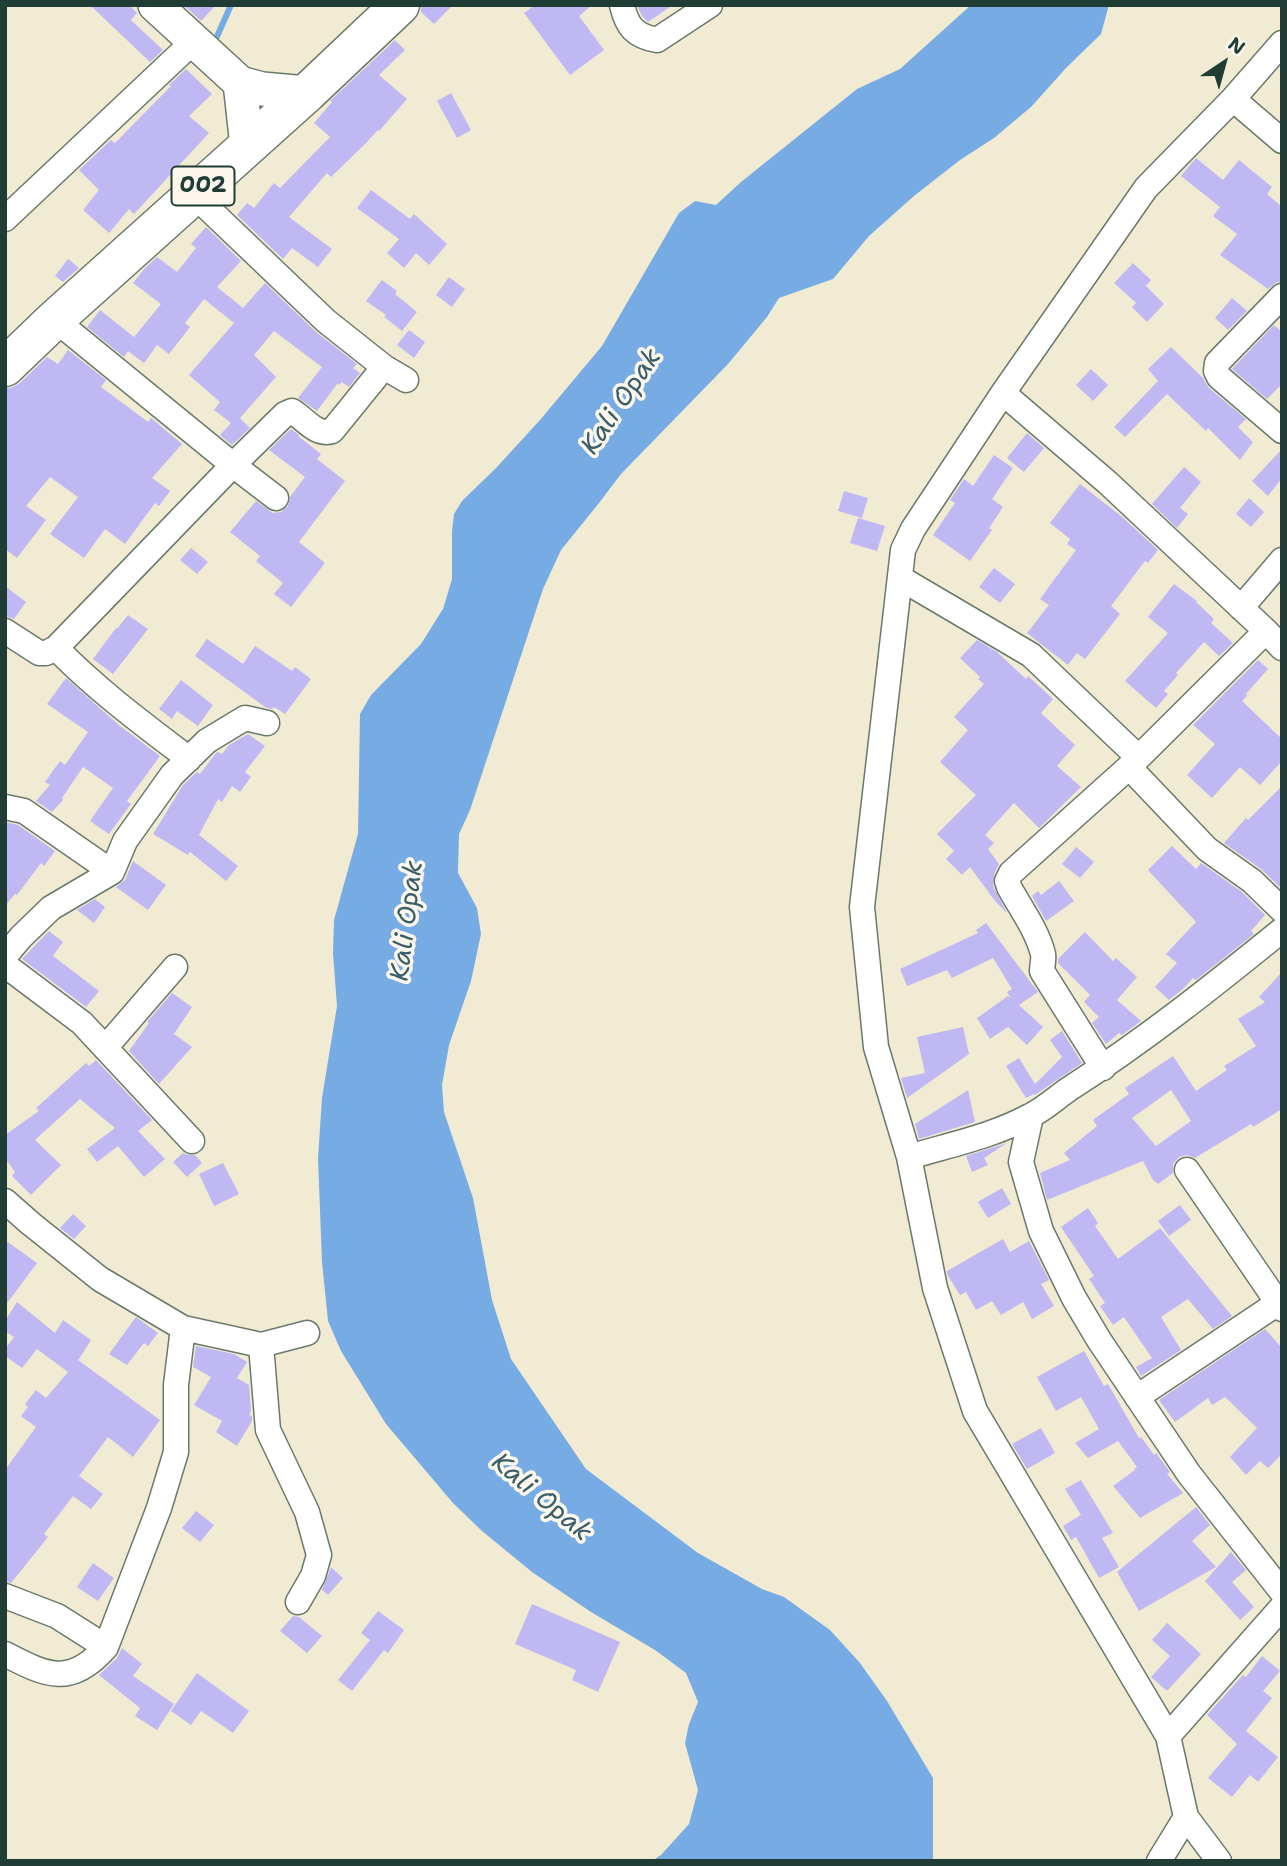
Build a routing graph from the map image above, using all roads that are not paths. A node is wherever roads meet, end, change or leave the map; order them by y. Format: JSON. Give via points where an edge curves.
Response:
{"nodes":[{"id":1,"x":155,"y":5,"type":"edge"},
{"id":2,"x":400,"y":5,"type":"edge"},
{"id":3,"x":622,"y":5,"type":"edge"},
{"id":4,"x":710,"y":5,"type":"edge"},
{"id":5,"x":194,"y":41,"type":"junction"},
{"id":6,"x":1282,"y":43,"type":"edge"},
{"id":7,"x":240,"y":83,"type":"junction"},
{"id":8,"x":307,"y":93,"type":"junction"},
{"id":9,"x":1233,"y":99,"type":"junction"},
{"id":10,"x":1282,"y":141,"type":"edge"},
{"id":11,"x":247,"y":146,"type":"junction"},
{"id":12,"x":193,"y":194,"type":"junction"},
{"id":13,"x":5,"y":219,"type":"edge"},
{"id":14,"x":1282,"y":296,"type":"edge"},
{"id":15,"x":53,"y":321,"type":"junction"},
{"id":16,"x":5,"y":367,"type":"edge"},
{"id":17,"x":384,"y":368,"type":"junction"},
{"id":18,"x":406,"y":380,"type":"dead end"},
{"id":19,"x":1003,"y":393,"type":"junction"},
{"id":20,"x":1282,"y":431,"type":"edge"},
{"id":21,"x":233,"y":466,"type":"junction"},
{"id":22,"x":276,"y":498,"type":"dead end"},
{"id":23,"x":1282,"y":560,"type":"edge"},
{"id":24,"x":900,"y":578,"type":"junction"},
{"id":25,"x":1241,"y":608,"type":"junction"},
{"id":26,"x":5,"y":631,"type":"edge"},
{"id":27,"x":1274,"y":640,"type":"edge"},
{"id":28,"x":56,"y":648,"type":"junction"},
{"id":29,"x":267,"y":723,"type":"dead end"},
{"id":30,"x":189,"y":759,"type":"junction"},
{"id":31,"x":1133,"y":762,"type":"junction"},
{"id":32,"x":5,"y":807,"type":"edge"},
{"id":33,"x":112,"y":872,"type":"junction"},
{"id":34,"x":1282,"y":910,"type":"edge"},
{"id":35,"x":1282,"y":930,"type":"edge"},
{"id":36,"x":5,"y":956,"type":"edge"},
{"id":37,"x":5,"y":965,"type":"edge"},
{"id":38,"x":175,"y":967,"type":"dead end"},
{"id":39,"x":105,"y":1048,"type":"junction"},
{"id":40,"x":1103,"y":1068,"type":"junction"},
{"id":41,"x":1031,"y":1116,"type":"junction"},
{"id":42,"x":192,"y":1141,"type":"dead end"},
{"id":43,"x":909,"y":1157,"type":"junction"},
{"id":44,"x":1186,"y":1170,"type":"dead end"},
{"id":45,"x":5,"y":1200,"type":"edge"},
{"id":46,"x":1272,"y":1275,"type":"edge"},
{"id":47,"x":1280,"y":1306,"type":"edge"},
{"id":48,"x":183,"y":1328,"type":"junction"},
{"id":49,"x":307,"y":1333,"type":"dead end"},
{"id":50,"x":261,"y":1345,"type":"junction"},
{"id":51,"x":1137,"y":1397,"type":"junction"},
{"id":52,"x":1282,"y":1592,"type":"edge"},
{"id":53,"x":5,"y":1596,"type":"edge"},
{"id":54,"x":298,"y":1602,"type":"dead end"},
{"id":55,"x":1282,"y":1607,"type":"edge"},
{"id":56,"x":106,"y":1647,"type":"junction"},
{"id":57,"x":5,"y":1654,"type":"edge"},
{"id":58,"x":1168,"y":1735,"type":"junction"},
{"id":59,"x":1186,"y":1817,"type":"junction"},
{"id":60,"x":1159,"y":1861,"type":"edge"},
{"id":61,"x":1219,"y":1861,"type":"edge"}],
"edges":[{"from":1,"to":5,"type":"main road"},
{"from":2,"to":8,"type":"main road","number":"002"},
{"from":3,"to":4,"type":"street","via":[[631,28],[644,38],[657,40]]},
{"from":5,"to":7,"type":"main road"},
{"from":5,"to":13,"type":"street"},
{"from":6,"to":9,"type":"street"},
{"from":7,"to":8,"type":"main road"},
{"from":7,"to":11,"type":"main road"},
{"from":8,"to":11,"type":"main road","number":"002"},
{"from":9,"to":10,"type":"street"},
{"from":9,"to":19,"type":"street","via":[[1146,188]]},
{"from":11,"to":12,"type":"main road","number":"002"},
{"from":12,"to":15,"type":"main road","number":"002"},
{"from":12,"to":17,"type":"street","via":[[326,321]]},
{"from":14,"to":20,"type":"street","via":[[1216,367],[1219,377]]},
{"from":15,"to":16,"type":"main road","number":"002"},
{"from":15,"to":21,"type":"street"},
{"from":17,"to":18,"type":"street"},
{"from":17,"to":21,"type":"street","via":[[332,431],[318,431],[292,411]]},
{"from":19,"to":24,"type":"street","via":[[913,529]]},
{"from":19,"to":25,"type":"street","via":[[1108,482]]},
{"from":21,"to":22,"type":"street"},
{"from":21,"to":28,"type":"street"},
{"from":23,"to":25,"type":"street"},
{"from":24,"to":31,"type":"street","via":[[1031,655]]},
{"from":24,"to":43,"type":"street","via":[[862,907],[876,1046]]},
{"from":25,"to":27,"type":"street"},
{"from":26,"to":28,"type":"street","via":[[39,653]]},
{"from":27,"to":31,"type":"street"},
{"from":28,"to":30,"type":"street","via":[[86,678]]},
{"from":29,"to":30,"type":"street","via":[[245,718],[207,741]]},
{"from":30,"to":33,"type":"street","via":[[172,775],[125,841]]},
{"from":31,"to":34,"type":"street","via":[[1207,849],[1252,881]]},
{"from":31,"to":40,"type":"street","via":[[1007,881],[1036,936],[1044,960],[1042,971]]},
{"from":32,"to":33,"type":"street","via":[[24,811]]},
{"from":33,"to":36,"type":"street","via":[[51,908]]},
{"from":35,"to":40,"type":"street"},
{"from":37,"to":39,"type":"street","via":[[82,1023]]},
{"from":38,"to":39,"type":"street"},
{"from":39,"to":42,"type":"street"},
{"from":40,"to":41,"type":"street"},
{"from":41,"to":43,"type":"street"},
{"from":41,"to":51,"type":"street","via":[[1021,1163],[1041,1231],[1098,1340]]},
{"from":43,"to":58,"type":"street","via":[[935,1288],[975,1411]]},
{"from":44,"to":46,"type":"street"},
{"from":45,"to":48,"type":"street","via":[[100,1279]]},
{"from":46,"to":47,"type":"street"},
{"from":47,"to":51,"type":"street"},
{"from":48,"to":50,"type":"street"},
{"from":48,"to":56,"type":"street","via":[[176,1385],[176,1452]]},
{"from":49,"to":50,"type":"street"},
{"from":50,"to":54,"type":"street","via":[[268,1430],[307,1512],[318,1555],[313,1576]]},
{"from":51,"to":52,"type":"street","via":[[1189,1474]]},
{"from":53,"to":56,"type":"street","via":[[57,1616]]},
{"from":55,"to":58,"type":"street"},
{"from":56,"to":57,"type":"street","via":[[95,1660],[69,1674],[34,1669]]},
{"from":58,"to":59,"type":"street"},
{"from":59,"to":60,"type":"street"},
{"from":59,"to":61,"type":"street"}]}
